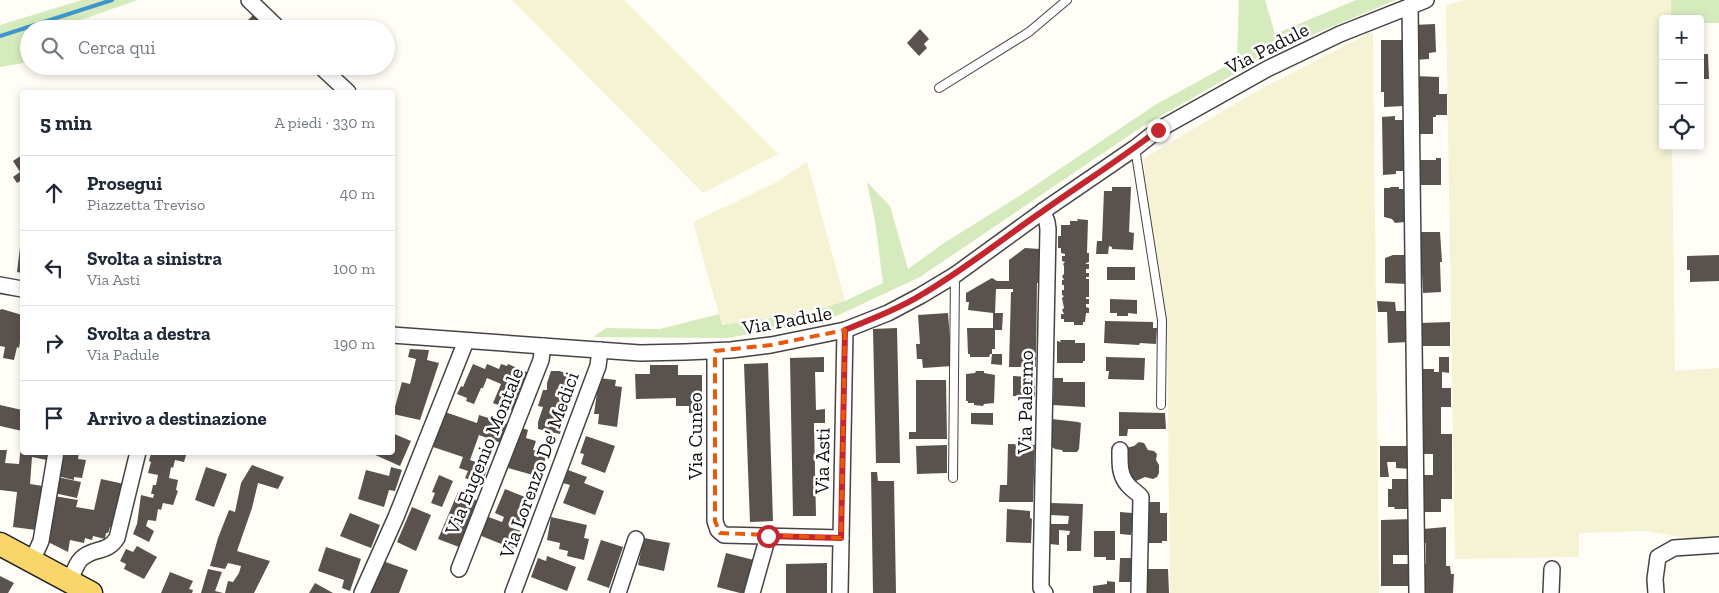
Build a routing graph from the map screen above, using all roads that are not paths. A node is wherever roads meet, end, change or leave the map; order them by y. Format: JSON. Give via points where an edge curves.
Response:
{"nodes":[{"id":1,"x":249,"y":0,"type":"edge"},
{"id":2,"x":1067,"y":0,"type":"edge"},
{"id":3,"x":1426,"y":0,"type":"edge"},
{"id":4,"x":1410,"y":6,"type":"junction"},
{"id":5,"x":270,"y":20,"type":"edge"},
{"id":6,"x":330,"y":75,"type":"edge"},
{"id":7,"x":939,"y":88,"type":"dead end"},
{"id":8,"x":346,"y":90,"type":"edge"},
{"id":9,"x":1135,"y":148,"type":"junction"},
{"id":10,"x":1042,"y":211,"type":"junction"},
{"id":11,"x":955,"y":275,"type":"junction"},
{"id":12,"x":0,"y":285,"type":"edge"},
{"id":13,"x":20,"y":289,"type":"edge"},
{"id":14,"x":845,"y":330,"type":"junction"},
{"id":15,"x":395,"y":335,"type":"edge"},
{"id":16,"x":466,"y":341,"type":"junction"},
{"id":17,"x":544,"y":346,"type":"junction"},
{"id":18,"x":600,"y":350,"type":"junction"},
{"id":19,"x":715,"y":351,"type":"junction"},
{"id":20,"x":1161,"y":405,"type":"dead end"},
{"id":21,"x":1120,"y":450,"type":"dead end"},
{"id":22,"x":55,"y":455,"type":"edge"},
{"id":23,"x":137,"y":455,"type":"edge"},
{"id":24,"x":953,"y":478,"type":"dead end"},
{"id":25,"x":768,"y":536,"type":"junction"},
{"id":26,"x":636,"y":538,"type":"dead end"},
{"id":27,"x":841,"y":538,"type":"junction"},
{"id":28,"x":0,"y":544,"type":"edge"},
{"id":29,"x":1719,"y":545,"type":"edge"},
{"id":30,"x":32,"y":561,"type":"junction"},
{"id":31,"x":459,"y":568,"type":"dead end"},
{"id":32,"x":1552,"y":569,"type":"dead end"},
{"id":33,"x":70,"y":580,"type":"junction"},
{"id":34,"x":91,"y":593,"type":"edge"},
{"id":35,"x":362,"y":593,"type":"edge"},
{"id":36,"x":513,"y":593,"type":"edge"},
{"id":37,"x":618,"y":593,"type":"edge"},
{"id":38,"x":752,"y":593,"type":"edge"},
{"id":39,"x":840,"y":593,"type":"edge"},
{"id":40,"x":1045,"y":593,"type":"edge"},
{"id":41,"x":1139,"y":593,"type":"edge"},
{"id":42,"x":1417,"y":593,"type":"edge"},
{"id":43,"x":1551,"y":593,"type":"edge"},
{"id":44,"x":1656,"y":593,"type":"edge"}],
"edges":[{"from":1,"to":5,"type":"street"},
{"from":2,"to":7,"type":"lane","via":[[1029,32]]},
{"from":3,"to":4,"type":"street","name":"Via Padule"},
{"from":4,"to":9,"type":"street","name":"Via Padule","via":[[1340,34],[1268,69],[1158,130]]},
{"from":4,"to":42,"type":"street"},
{"from":6,"to":8,"type":"street"},
{"from":9,"to":10,"type":"street","name":"Via Padule"},
{"from":9,"to":20,"type":"lane","via":[[1162,320]]},
{"from":10,"to":11,"type":"street","name":"Via Padule"},
{"from":10,"to":40,"type":"street","name":"Via Palermo","via":[[1048,222],[1041,579]]},
{"from":11,"to":14,"type":"street","name":"Via Padule","via":[[888,313]]},
{"from":11,"to":24,"type":"lane"},
{"from":12,"to":13,"type":"street"},
{"from":14,"to":19,"type":"street","name":"Via Padule","via":[[771,345]]},
{"from":14,"to":27,"type":"street","name":"Via Asti"},
{"from":15,"to":16,"type":"street","name":"Via Padule"},
{"from":16,"to":17,"type":"street","name":"Via Padule"},
{"from":16,"to":35,"type":"street"},
{"from":17,"to":18,"type":"street","name":"Via Padule"},
{"from":17,"to":31,"type":"street","name":"Via Eugenio Montale"},
{"from":18,"to":19,"type":"street","name":"Via Padule","via":[[640,353]]},
{"from":18,"to":36,"type":"street","name":"Via Lorenzo De' Medici","via":[[598,366]]},
{"from":19,"to":25,"type":"street","name":"Via Cuneo","via":[[715,521],[718,530],[724,534]]},
{"from":21,"to":41,"type":"street","via":[[1121,474],[1140,496]]},
{"from":22,"to":30,"type":"street","via":[[40,541]]},
{"from":23,"to":33,"type":"street","via":[[117,538],[113,545],[79,561]]},
{"from":25,"to":27,"type":"street"},
{"from":25,"to":38,"type":"street"},
{"from":26,"to":37,"type":"street"},
{"from":27,"to":39,"type":"street","name":"Via Asti"},
{"from":28,"to":30,"type":"main road"},
{"from":29,"to":44,"type":"street","via":[[1674,548],[1658,557]]},
{"from":30,"to":33,"type":"main road"},
{"from":32,"to":43,"type":"street"},
{"from":33,"to":34,"type":"main road"}]}
